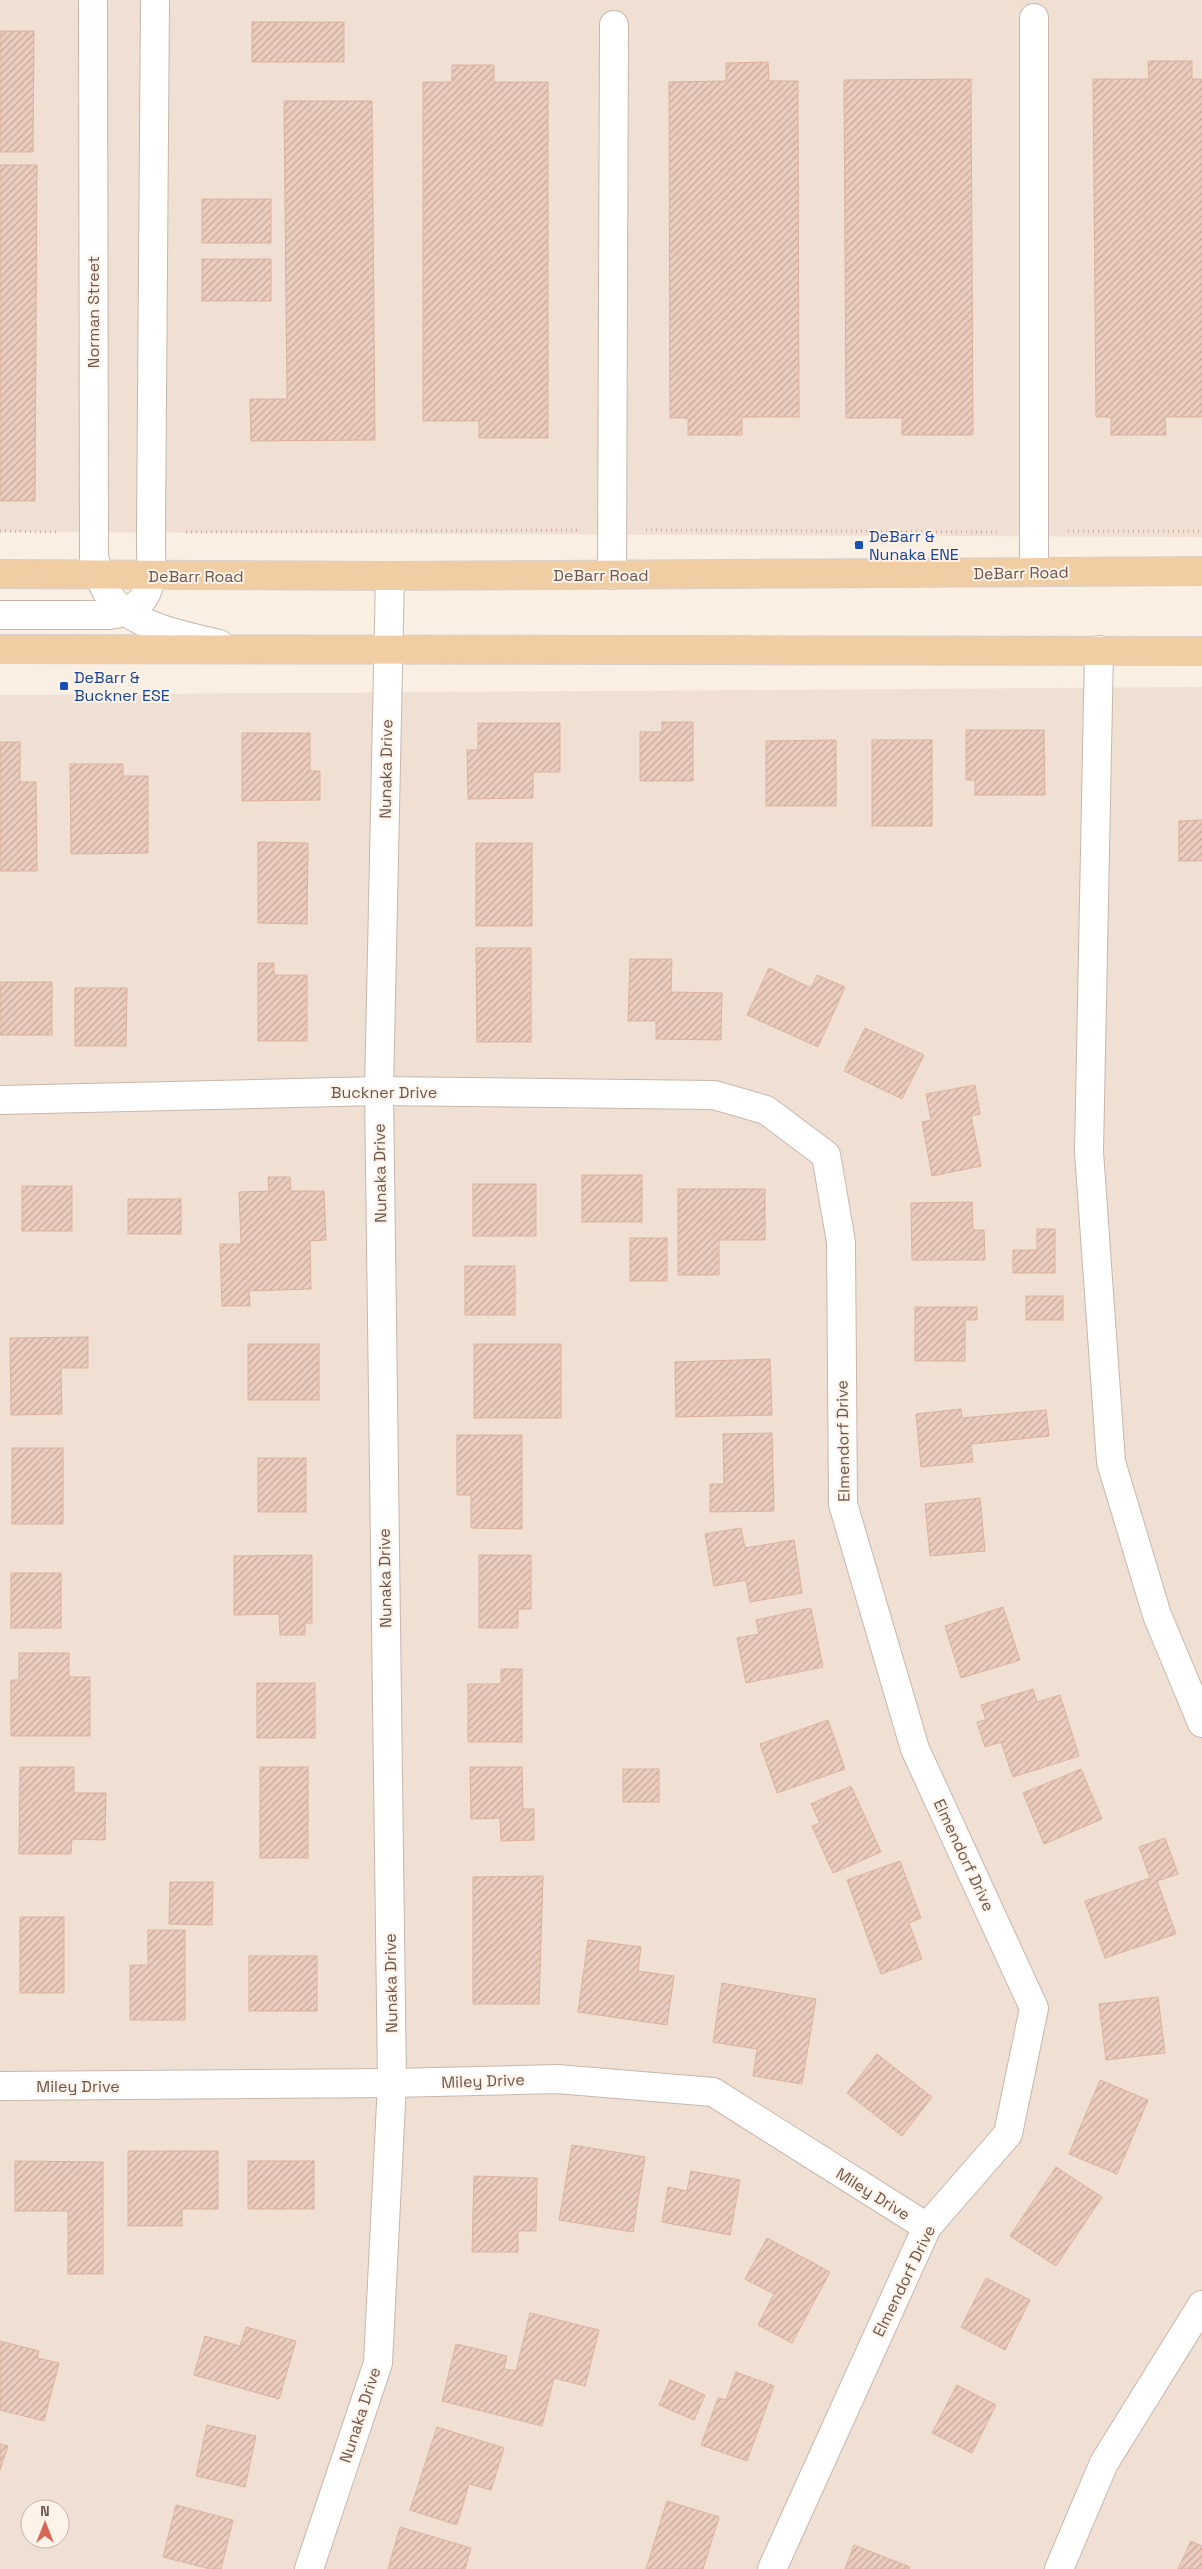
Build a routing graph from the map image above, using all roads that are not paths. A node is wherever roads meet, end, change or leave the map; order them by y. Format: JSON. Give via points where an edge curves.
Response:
{"nodes":[{"id":1,"x":93,"y":0,"type":"edge"},
{"id":2,"x":154,"y":0,"type":"edge"},
{"id":3,"x":1034,"y":18,"type":"dead end"},
{"id":4,"x":614,"y":25,"type":"dead end"},
{"id":5,"x":1202,"y":571,"type":"edge"},
{"id":6,"x":1034,"y":572,"type":"junction"},
{"id":7,"x":0,"y":574,"type":"edge"},
{"id":8,"x":99,"y":575,"type":"junction"},
{"id":9,"x":612,"y":575,"type":"junction"},
{"id":10,"x":150,"y":576,"type":"junction"},
{"id":11,"x":390,"y":576,"type":"junction"},
{"id":12,"x":128,"y":612,"type":"junction"},
{"id":13,"x":0,"y":615,"type":"edge"},
{"id":14,"x":0,"y":649,"type":"edge"},
{"id":15,"x":236,"y":649,"type":"junction"},
{"id":16,"x":388,"y":649,"type":"junction"},
{"id":17,"x":1099,"y":650,"type":"junction"},
{"id":18,"x":1202,"y":650,"type":"edge"},
{"id":19,"x":379,"y":1092,"type":"junction"},
{"id":20,"x":0,"y":1100,"type":"edge"},
{"id":21,"x":766,"y":1110,"type":"joint"},
{"id":22,"x":1202,"y":1724,"type":"edge"},
{"id":23,"x":392,"y":2084,"type":"junction"},
{"id":24,"x":0,"y":2086,"type":"edge"},
{"id":25,"x":927,"y":2227,"type":"junction"},
{"id":26,"x":1202,"y":2305,"type":"edge"},
{"id":27,"x":309,"y":2569,"type":"edge"},
{"id":28,"x":772,"y":2569,"type":"edge"},
{"id":29,"x":1059,"y":2569,"type":"edge"}],
"edges":[{"from":1,"to":8,"type":"street","name":"Norman Street","via":[[93,526],[94,557]]},
{"from":2,"to":10,"type":"street"},
{"from":3,"to":6,"type":"street"},
{"from":4,"to":9,"type":"street"},
{"from":5,"to":6,"type":"main road","name":"DeBarr Road"},
{"from":6,"to":9,"type":"main road","name":"DeBarr Road"},
{"from":7,"to":8,"type":"main road","name":"DeBarr Road"},
{"from":8,"to":10,"type":"main road","name":"DeBarr Road"},
{"from":8,"to":12,"type":"street","name":"Norman Street","via":[[110,597]]},
{"from":9,"to":11,"type":"main road","name":"DeBarr Road"},
{"from":10,"to":11,"type":"main road","name":"DeBarr Road"},
{"from":10,"to":12,"type":"street","via":[[146,595]]},
{"from":11,"to":16,"type":"street","name":"Nunaka Drive"},
{"from":12,"to":13,"type":"street","via":[[110,615]]},
{"from":12,"to":15,"type":"street","name":"Norman Street","via":[[156,627]]},
{"from":14,"to":15,"type":"main road"},
{"from":15,"to":16,"type":"main road"},
{"from":16,"to":17,"type":"main road"},
{"from":16,"to":19,"type":"street","name":"Nunaka Drive"},
{"from":17,"to":18,"type":"main road"},
{"from":17,"to":22,"type":"street","via":[[1089,1152],[1110,1462],[1157,1615]]},
{"from":19,"to":20,"type":"street","name":"Buckner Drive"},
{"from":19,"to":21,"type":"street","name":"Buckner Drive","via":[[714,1095]]},
{"from":19,"to":23,"type":"street","name":"Nunaka Drive"},
{"from":21,"to":25,"type":"street","name":"Elmendorf Drive","via":[[826,1155],[841,1242],[843,1504],[916,1749],[1034,2008],[1008,2134]]},
{"from":23,"to":24,"type":"street","name":"Miley Drive"},
{"from":23,"to":25,"type":"street","name":"Miley Drive","via":[[557,2079],[713,2092]]},
{"from":23,"to":27,"type":"street","name":"Nunaka Drive","via":[[378,2363]]},
{"from":25,"to":28,"type":"street","name":"Elmendorf Drive"},
{"from":26,"to":29,"type":"street","via":[[1104,2463]]}]}
